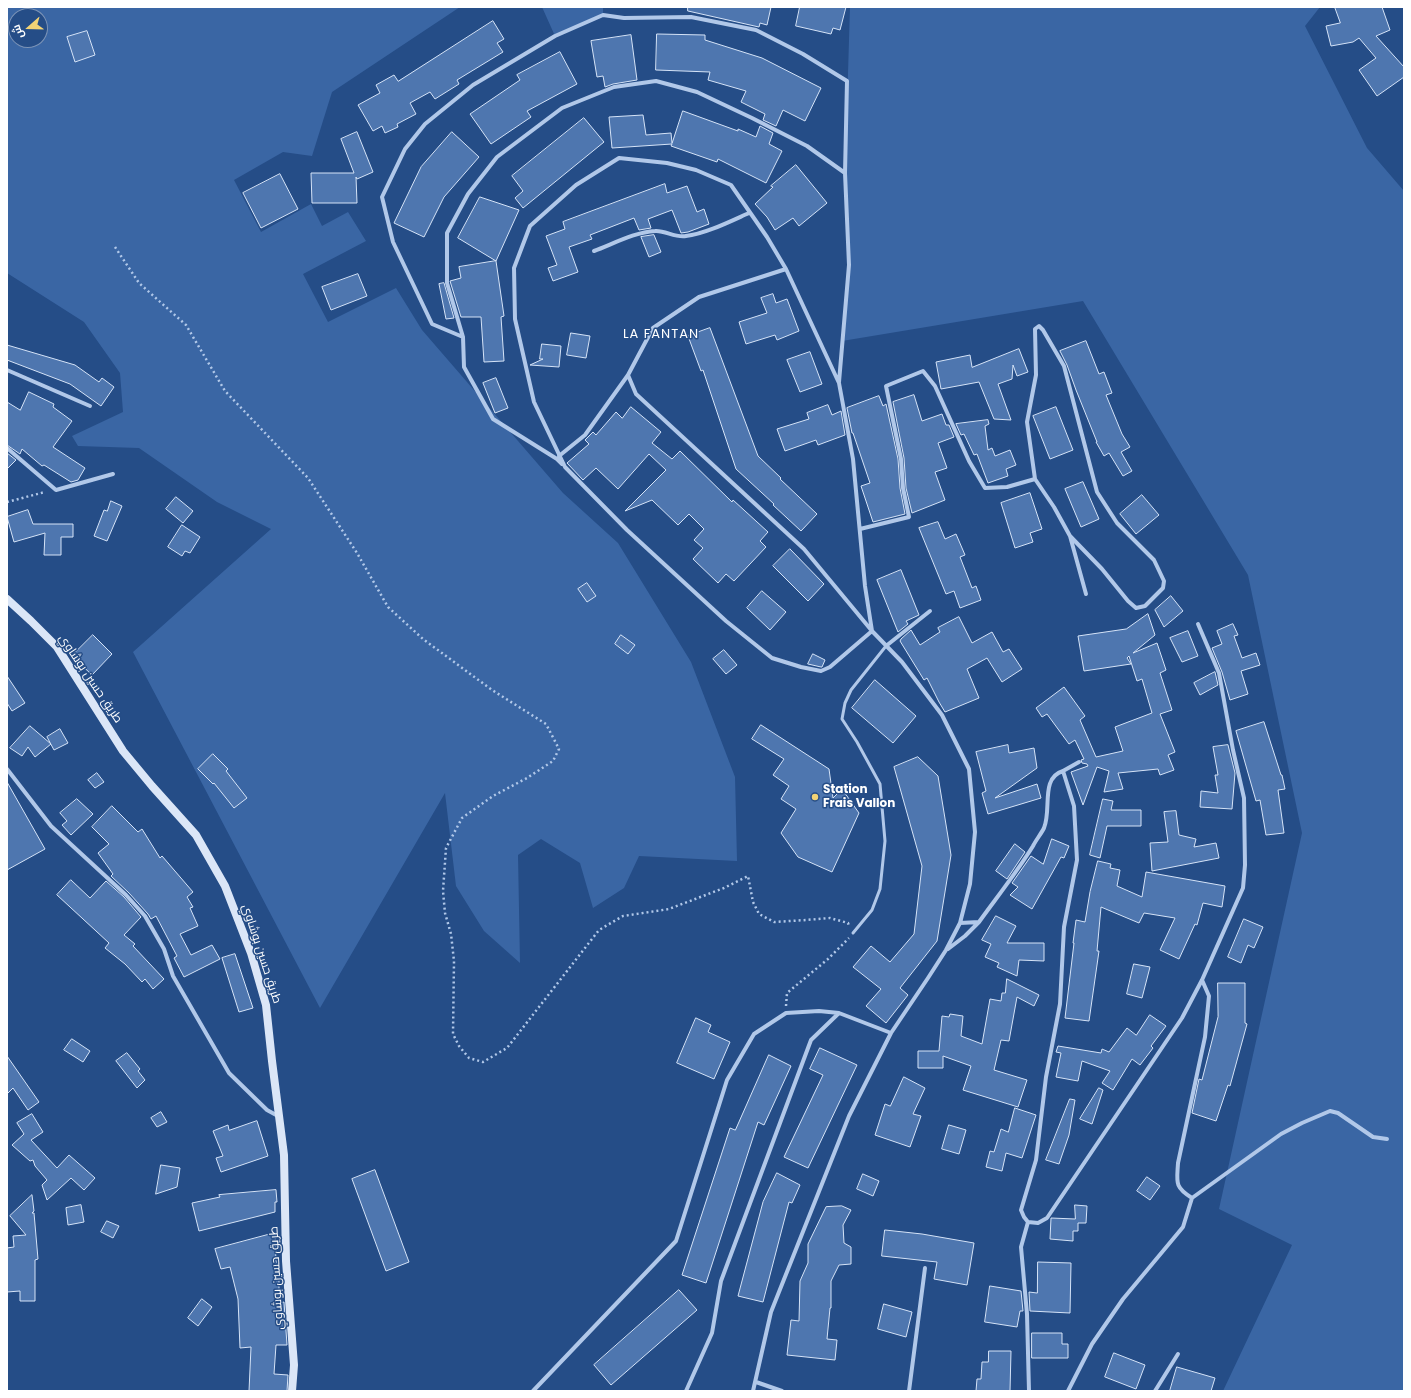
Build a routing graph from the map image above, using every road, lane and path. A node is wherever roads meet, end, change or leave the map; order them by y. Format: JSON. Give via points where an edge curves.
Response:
{"nodes":[{"id":1,"x":845,"y":173,"type":"junction"},
{"id":2,"x":749,"y":213,"type":"junction"},
{"id":3,"x":115,"y":247,"type":"dead end"},
{"id":4,"x":594,"y":251,"type":"dead end"},
{"id":5,"x":786,"y":269,"type":"junction"},
{"id":6,"x":463,"y":337,"type":"junction"},
{"id":7,"x":7,"y":370,"type":"edge"},
{"id":8,"x":628,"y":375,"type":"junction"},
{"id":9,"x":838,"y":382,"type":"junction"},
{"id":10,"x":90,"y":406,"type":"dead end"},
{"id":11,"x":7,"y":448,"type":"edge"},
{"id":12,"x":558,"y":457,"type":"junction"},
{"id":13,"x":113,"y":474,"type":"dead end"},
{"id":14,"x":1035,"y":479,"type":"junction"},
{"id":15,"x":56,"y":490,"type":"junction"},
{"id":16,"x":7,"y":502,"type":"edge"},
{"id":17,"x":860,"y":529,"type":"junction"},
{"id":18,"x":1070,"y":536,"type":"junction"},
{"id":19,"x":1086,"y":594,"type":"dead end"},
{"id":20,"x":7,"y":599,"type":"edge"},
{"id":21,"x":930,"y":611,"type":"dead end"},
{"id":22,"x":1198,"y":624,"type":"dead end"},
{"id":23,"x":872,"y":631,"type":"junction"},
{"id":24,"x":886,"y":646,"type":"junction"},
{"id":25,"x":1079,"y":762,"type":"dead end"},
{"id":26,"x":7,"y":769,"type":"edge"},
{"id":27,"x":1063,"y":771,"type":"junction"},
{"id":28,"x":979,"y":922,"type":"junction"},
{"id":29,"x":960,"y":923,"type":"junction"},
{"id":30,"x":853,"y":933,"type":"junction"},
{"id":31,"x":946,"y":950,"type":"junction"},
{"id":32,"x":1202,"y":980,"type":"junction"},
{"id":33,"x":786,"y":1013,"type":"junction"},
{"id":34,"x":839,"y":1013,"type":"junction"},
{"id":35,"x":891,"y":1033,"type":"junction"},
{"id":36,"x":280,"y":1117,"type":"junction"},
{"id":37,"x":1387,"y":1139,"type":"dead end"},
{"id":38,"x":1192,"y":1198,"type":"junction"},
{"id":39,"x":1028,"y":1222,"type":"junction"},
{"id":40,"x":926,"y":1268,"type":"dead end"},
{"id":41,"x":1178,"y":1354,"type":"dead end"},
{"id":42,"x":756,"y":1382,"type":"junction"},
{"id":43,"x":292,"y":1391,"type":"edge"},
{"id":44,"x":532,"y":1391,"type":"edge"},
{"id":45,"x":686,"y":1391,"type":"edge"},
{"id":46,"x":753,"y":1391,"type":"edge"},
{"id":47,"x":782,"y":1391,"type":"edge"},
{"id":48,"x":909,"y":1391,"type":"edge"},
{"id":49,"x":1029,"y":1391,"type":"edge"},
{"id":50,"x":1068,"y":1391,"type":"edge"},
{"id":51,"x":1154,"y":1391,"type":"edge"}],
"edges":[{"from":1,"to":6,"type":"street","via":[[808,146],[752,118],[698,92],[656,81],[614,87],[562,108],[496,157],[468,194],[447,233],[447,283]]},
{"from":1,"to":6,"type":"street","via":[[847,81],[803,54],[756,30],[691,16],[624,18],[603,15],[555,36],[473,85],[425,124],[405,149],[382,197],[393,242],[432,324]]},
{"from":1,"to":9,"type":"street","via":[[848,265]]},
{"from":2,"to":4,"type":"street","via":[[684,237],[657,231],[636,235]]},
{"from":2,"to":5,"type":"street"},
{"from":2,"to":12,"type":"street","via":[[731,185],[696,170],[667,163],[619,158],[576,185],[530,226],[514,268],[515,319],[534,402]]},
{"from":3,"to":30,"type":"path","via":[[139,283],[186,325],[225,391],[308,478],[357,553],[388,607],[424,639],[492,690],[546,724],[559,749],[553,761],[493,796],[462,818],[446,848],[443,891],[445,913],[452,934],[454,961],[453,1034],[469,1058],[483,1062],[507,1048],[599,930],[623,916],[669,909],[748,876],[753,902],[759,914],[774,922],[830,918],[848,923]]},
{"from":5,"to":8,"type":"street","via":[[699,297],[652,328]]},
{"from":5,"to":9,"type":"street"},
{"from":6,"to":12,"type":"street","via":[[464,367],[494,419]]},
{"from":7,"to":10,"type":"street"},
{"from":8,"to":12,"type":"street","via":[[585,435]]},
{"from":8,"to":23,"type":"street","via":[[636,394],[804,549]]},
{"from":9,"to":17,"type":"street","via":[[853,459]]},
{"from":11,"to":15,"type":"street"},
{"from":12,"to":23,"type":"street","via":[[627,530],[726,621],[772,658],[822,671]]},
{"from":13,"to":15,"type":"street"},
{"from":14,"to":17,"type":"street","via":[[1007,487],[986,488],[969,461],[935,386],[923,371],[886,386],[909,517]]},
{"from":14,"to":18,"type":"street"},
{"from":14,"to":18,"type":"street","via":[[1027,422],[1036,375],[1035,329],[1039,326],[1064,366],[1097,492],[1117,523],[1154,560],[1164,581],[1163,588],[1145,606],[1136,608]]},
{"from":15,"to":16,"type":"path"},
{"from":17,"to":23,"type":"street"},
{"from":18,"to":19,"type":"street"},
{"from":20,"to":36,"type":"street","name":"طريق حسين بوشاوي","via":[[57,647],[123,750],[196,836],[225,886],[266,1005]]},
{"from":21,"to":24,"type":"street"},
{"from":22,"to":32,"type":"street","via":[[1219,673],[1244,798],[1246,865],[1243,888]]},
{"from":23,"to":24,"type":"street"},
{"from":24,"to":29,"type":"street","via":[[902,662],[942,715],[969,769],[975,832],[970,884]]},
{"from":24,"to":30,"type":"lane","via":[[851,690],[842,719],[880,784],[885,841],[880,889],[872,910]]},
{"from":25,"to":27,"type":"street"},
{"from":26,"to":36,"type":"street","via":[[51,826],[126,894],[145,916],[164,949],[173,976],[229,1073],[267,1110]]},
{"from":27,"to":28,"type":"street","via":[[1056,773],[1049,784],[1048,812],[1044,827],[1026,857]]},
{"from":27,"to":39,"type":"street","via":[[1074,806],[1077,860],[1064,928],[1060,1004],[1046,1077],[1036,1160],[1021,1210]]},
{"from":28,"to":29,"type":"street"},
{"from":28,"to":31,"type":"street"},
{"from":29,"to":31,"type":"street"},
{"from":30,"to":33,"type":"path","via":[[828,959],[787,993]]},
{"from":31,"to":35,"type":"street"},
{"from":32,"to":38,"type":"street","via":[[1209,996],[1205,1037],[1178,1163],[1177,1182],[1181,1192]]},
{"from":32,"to":39,"type":"street","via":[[1182,1018],[1047,1218],[1038,1223]]},
{"from":33,"to":34,"type":"street"},
{"from":33,"to":44,"type":"street","via":[[754,1034],[727,1080],[676,1241]]},
{"from":34,"to":35,"type":"street"},
{"from":34,"to":45,"type":"street","via":[[811,1040],[722,1281],[712,1333]]},
{"from":35,"to":42,"type":"street","via":[[849,1116],[771,1312]]},
{"from":36,"to":43,"type":"street","name":"طريق حسين بوشاوي","via":[[284,1155],[286,1261],[294,1365]]},
{"from":37,"to":38,"type":"street","via":[[1373,1137],[1338,1112],[1330,1111],[1281,1134]]},
{"from":38,"to":50,"type":"street","via":[[1183,1227],[1123,1299],[1092,1344]]},
{"from":39,"to":49,"type":"street","via":[[1021,1247],[1027,1314]]},
{"from":40,"to":48,"type":"street"},
{"from":41,"to":51,"type":"street"},
{"from":42,"to":46,"type":"street"},
{"from":42,"to":47,"type":"street"}]}
